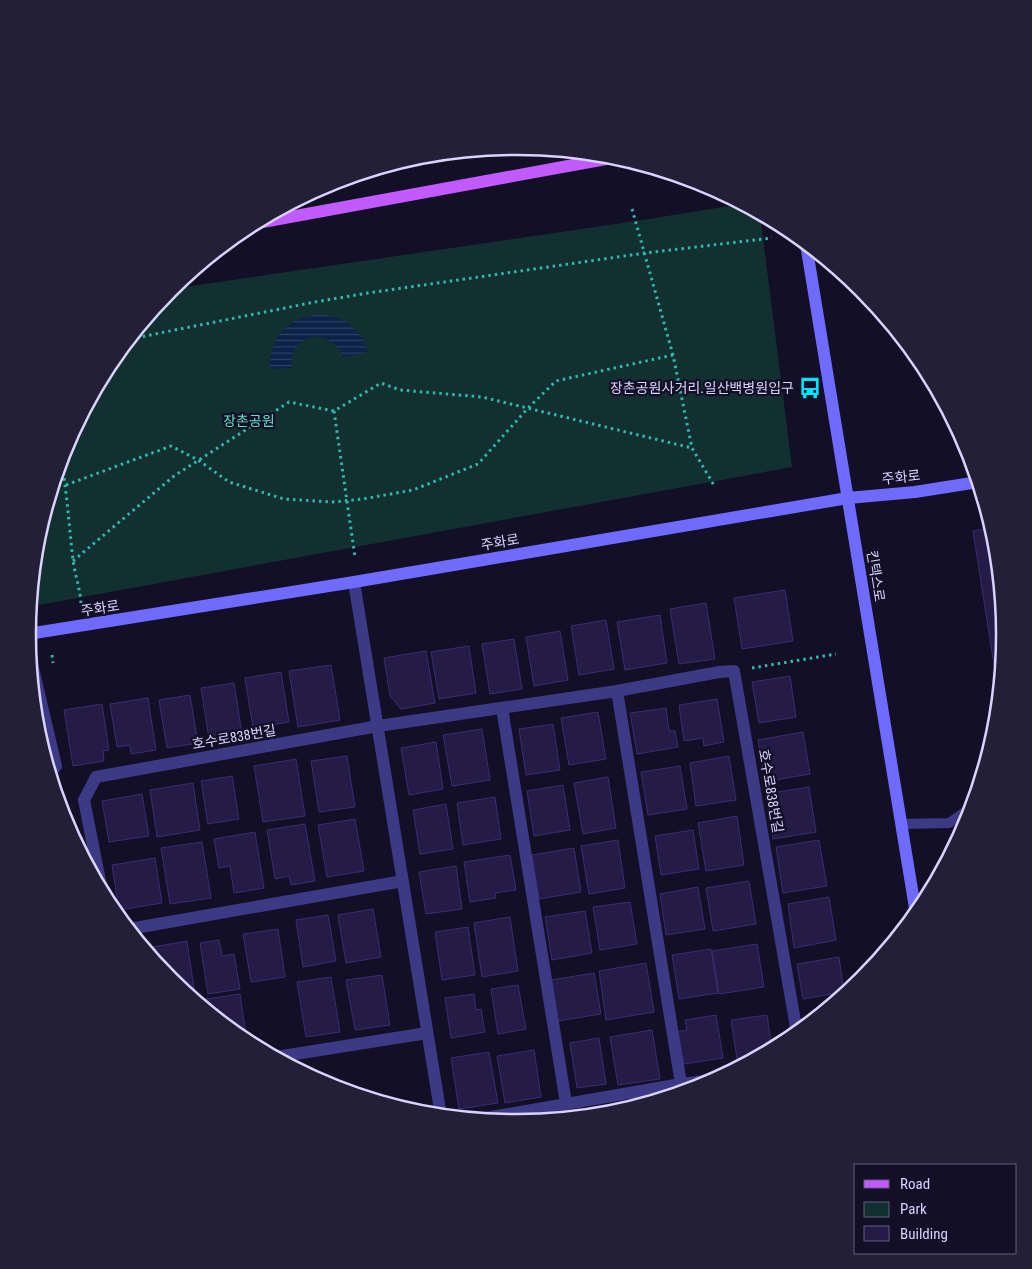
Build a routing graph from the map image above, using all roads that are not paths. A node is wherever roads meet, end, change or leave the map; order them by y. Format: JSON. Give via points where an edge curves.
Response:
{"nodes":[{"id":1,"x":593,"y":161,"type":"edge"},
{"id":2,"x":275,"y":220,"type":"edge"},
{"id":3,"x":808,"y":254,"type":"edge"},
{"id":4,"x":971,"y":483,"type":"edge"},
{"id":5,"x":848,"y":498,"type":"junction"},
{"id":6,"x":354,"y":582,"type":"junction"},
{"id":7,"x":36,"y":633,"type":"edge"},
{"id":8,"x":617,"y":691,"type":"junction"},
{"id":9,"x":40,"y":699,"type":"edge"},
{"id":10,"x":502,"y":708,"type":"junction"},
{"id":11,"x":378,"y":726,"type":"junction"},
{"id":12,"x":55,"y":767,"type":"edge"},
{"id":13,"x":960,"y":815,"type":"edge"},
{"id":14,"x":901,"y":824,"type":"junction"},
{"id":15,"x":97,"y":867,"type":"edge"},
{"id":16,"x":403,"y":881,"type":"junction"},
{"id":17,"x":914,"y":902,"type":"edge"},
{"id":18,"x":136,"y":928,"type":"edge"},
{"id":19,"x":795,"y":1024,"type":"edge"},
{"id":20,"x":427,"y":1033,"type":"junction"},
{"id":21,"x":287,"y":1056,"type":"edge"},
{"id":22,"x":681,"y":1084,"type":"junction"},
{"id":23,"x":685,"y":1084,"type":"edge"},
{"id":24,"x":566,"y":1104,"type":"junction"},
{"id":25,"x":440,"y":1108,"type":"edge"},
{"id":26,"x":509,"y":1114,"type":"edge"}],
"edges":[{"from":1,"to":2,"type":"main road"},
{"from":3,"to":5,"type":"street","name":"킨텍스로"},
{"from":4,"to":5,"type":"street","name":"주화로"},
{"from":5,"to":6,"type":"street","name":"주화로"},
{"from":5,"to":14,"type":"street","name":"킨텍스로"},
{"from":6,"to":7,"type":"street","name":"주화로"},
{"from":6,"to":11,"type":"street"},
{"from":8,"to":10,"type":"street","name":"호수로838번길"},
{"from":8,"to":19,"type":"street","name":"호수로838번길","via":[[734,671]]},
{"from":8,"to":22,"type":"street"},
{"from":9,"to":12,"type":"street"},
{"from":10,"to":11,"type":"street","name":"호수로838번길"},
{"from":10,"to":24,"type":"street"},
{"from":11,"to":15,"type":"street","name":"호수로838번길","via":[[96,777],[84,800]]},
{"from":11,"to":16,"type":"street"},
{"from":13,"to":14,"type":"lane","via":[[949,823]]},
{"from":14,"to":17,"type":"street","name":"킨텍스로"},
{"from":16,"to":18,"type":"street"},
{"from":16,"to":20,"type":"street"},
{"from":20,"to":21,"type":"street"},
{"from":20,"to":25,"type":"street"},
{"from":22,"to":23,"type":"street"},
{"from":22,"to":24,"type":"street"},
{"from":24,"to":26,"type":"street"}]}
